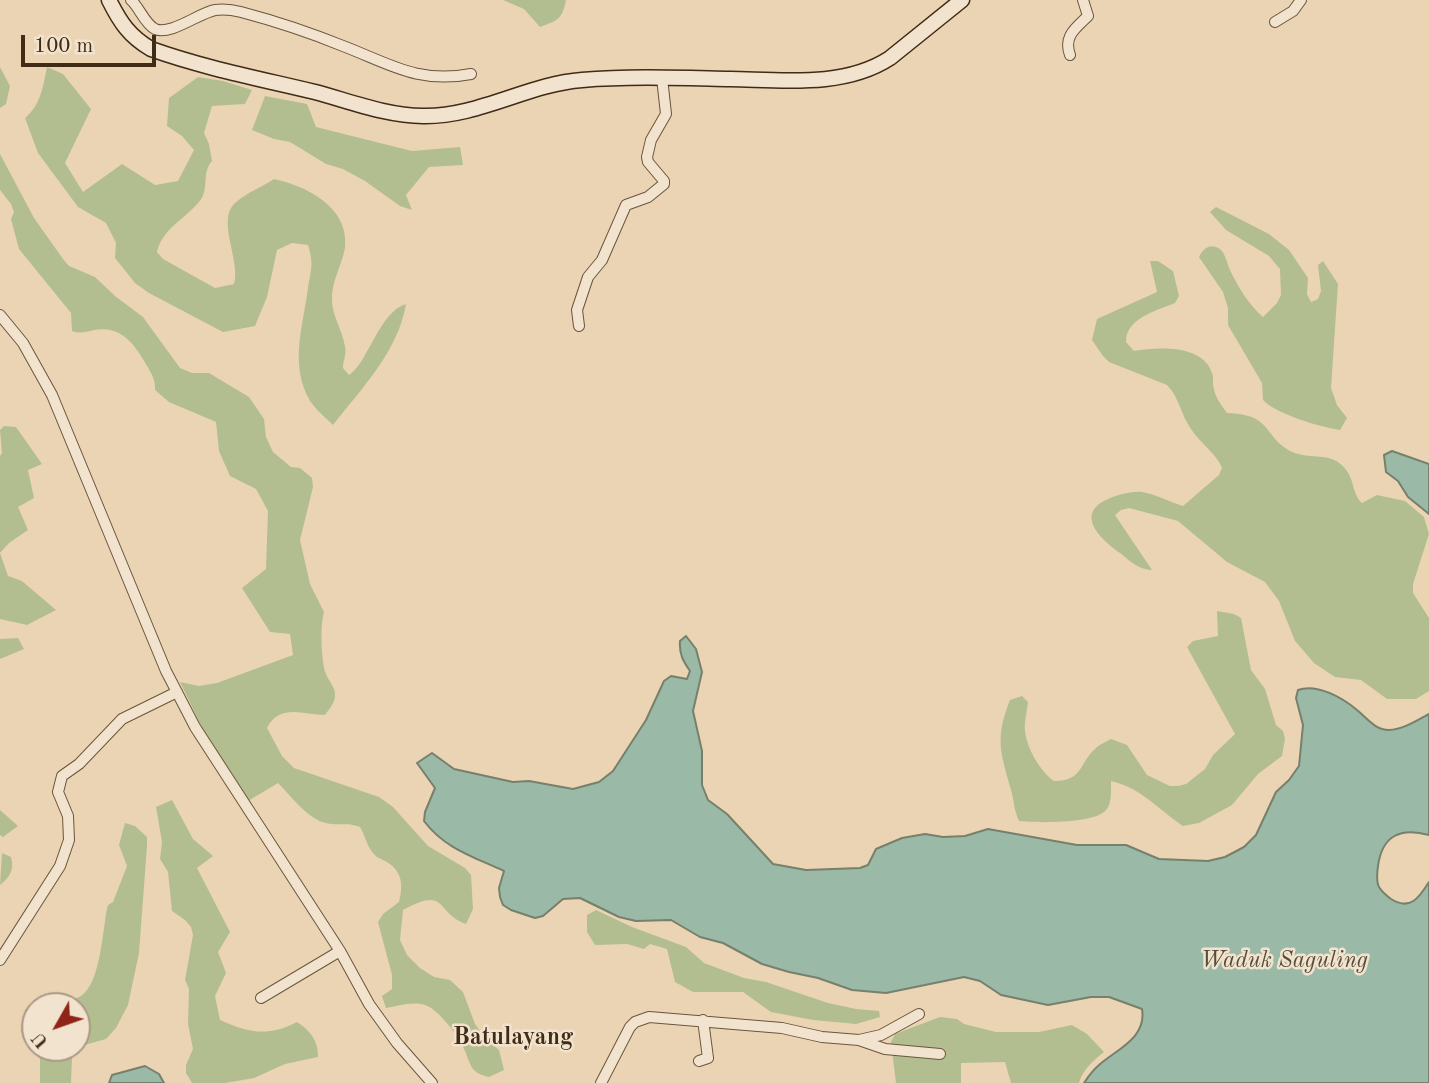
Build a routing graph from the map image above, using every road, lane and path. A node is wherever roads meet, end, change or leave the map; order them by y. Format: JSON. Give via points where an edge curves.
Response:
{"nodes":[{"id":1,"x":109,"y":0,"type":"edge"},
{"id":2,"x":131,"y":0,"type":"edge"},
{"id":3,"x":1083,"y":0,"type":"edge"},
{"id":4,"x":1301,"y":0,"type":"edge"},
{"id":5,"x":956,"y":2,"type":"edge"},
{"id":6,"x":140,"y":4,"type":"edge"},
{"id":7,"x":1275,"y":22,"type":"dead end"},
{"id":8,"x":1070,"y":55,"type":"dead end"},
{"id":9,"x":471,"y":74,"type":"dead end"},
{"id":10,"x":662,"y":78,"type":"junction"},
{"id":11,"x":0,"y":315,"type":"edge"},
{"id":12,"x":579,"y":326,"type":"dead end"},
{"id":13,"x":177,"y":692,"type":"junction"},
{"id":14,"x":340,"y":951,"type":"junction"},
{"id":15,"x":0,"y":960,"type":"edge"},
{"id":16,"x":261,"y":998,"type":"dead end"},
{"id":17,"x":919,"y":1014,"type":"dead end"},
{"id":18,"x":704,"y":1020,"type":"junction"},
{"id":19,"x":859,"y":1040,"type":"junction"},
{"id":20,"x":940,"y":1054,"type":"dead end"},
{"id":21,"x":699,"y":1061,"type":"dead end"},
{"id":22,"x":432,"y":1083,"type":"edge"},
{"id":23,"x":601,"y":1083,"type":"edge"}],
"edges":[{"from":1,"to":10,"type":"main road","via":[[125,30],[151,49],[422,116],[463,112],[567,82]]},
{"from":2,"to":6,"type":"street"},
{"from":3,"to":8,"type":"street","via":[[1088,16],[1068,39]]},
{"from":4,"to":7,"type":"street"},
{"from":5,"to":10,"type":"main road","via":[[884,62],[850,76]]},
{"from":6,"to":9,"type":"street","via":[[145,19],[158,30],[215,10],[235,11],[340,44],[403,72]]},
{"from":10,"to":12,"type":"street","via":[[666,114],[647,157],[664,184],[648,197],[626,205],[602,260],[588,277],[577,310]]},
{"from":11,"to":13,"type":"street","via":[[23,343],[52,394]]},
{"from":13,"to":14,"type":"street"},
{"from":13,"to":15,"type":"street","via":[[122,719],[62,776],[58,792],[68,816],[66,851]]},
{"from":14,"to":16,"type":"street"},
{"from":14,"to":22,"type":"street","via":[[369,1004]]},
{"from":17,"to":19,"type":"street","via":[[881,1035]]},
{"from":18,"to":19,"type":"street"},
{"from":18,"to":21,"type":"street","via":[[708,1058]]},
{"from":18,"to":23,"type":"street","via":[[649,1017],[635,1022]]},
{"from":19,"to":20,"type":"street","via":[[885,1049]]}]}
